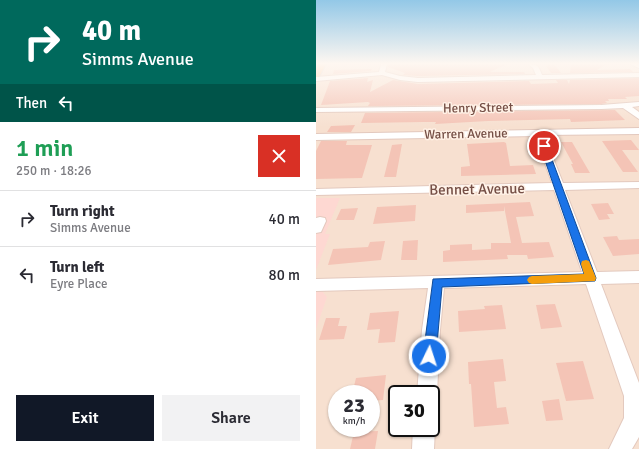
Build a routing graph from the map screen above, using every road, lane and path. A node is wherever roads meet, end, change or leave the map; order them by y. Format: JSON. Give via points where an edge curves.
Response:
{"nodes":[{"id":1,"x":639,"y":104,"type":"edge"},
{"id":2,"x":625,"y":105,"type":"junction"},
{"id":3,"x":316,"y":110,"type":"edge"},
{"id":4,"x":639,"y":116,"type":"edge"},
{"id":5,"x":639,"y":131,"type":"edge"},
{"id":6,"x":539,"y":133,"type":"junction"},
{"id":7,"x":316,"y":137,"type":"edge"},
{"id":8,"x":639,"y":185,"type":"edge"},
{"id":9,"x":558,"y":187,"type":"junction"},
{"id":10,"x":316,"y":192,"type":"edge"},
{"id":11,"x":639,"y":277,"type":"edge"},
{"id":12,"x":591,"y":278,"type":"junction"},
{"id":13,"x":437,"y":282,"type":"junction"},
{"id":14,"x":316,"y":285,"type":"edge"},
{"id":15,"x":428,"y":385,"type":"edge"},
{"id":16,"x":424,"y":437,"type":"edge"},
{"id":17,"x":423,"y":449,"type":"edge"},
{"id":18,"x":620,"y":449,"type":"edge"}],
"edges":[{"from":1,"to":2,"type":"street","name":"Henry Street"},
{"from":2,"to":3,"type":"street","name":"Henry Street"},
{"from":2,"to":4,"type":"street"},
{"from":5,"to":6,"type":"street","name":"Warren Avenue"},
{"from":6,"to":7,"type":"street","name":"Warren Avenue"},
{"from":6,"to":9,"type":"street"},
{"from":8,"to":9,"type":"street","name":"Bennet Avenue"},
{"from":9,"to":10,"type":"street","name":"Bennet Avenue"},
{"from":9,"to":12,"type":"street"},
{"from":11,"to":12,"type":"street"},
{"from":12,"to":13,"type":"street"},
{"from":12,"to":18,"type":"street","via":[[634,396],[635,418]]},
{"from":13,"to":14,"type":"street"},
{"from":13,"to":15,"type":"street"},
{"from":16,"to":17,"type":"street"}]}
